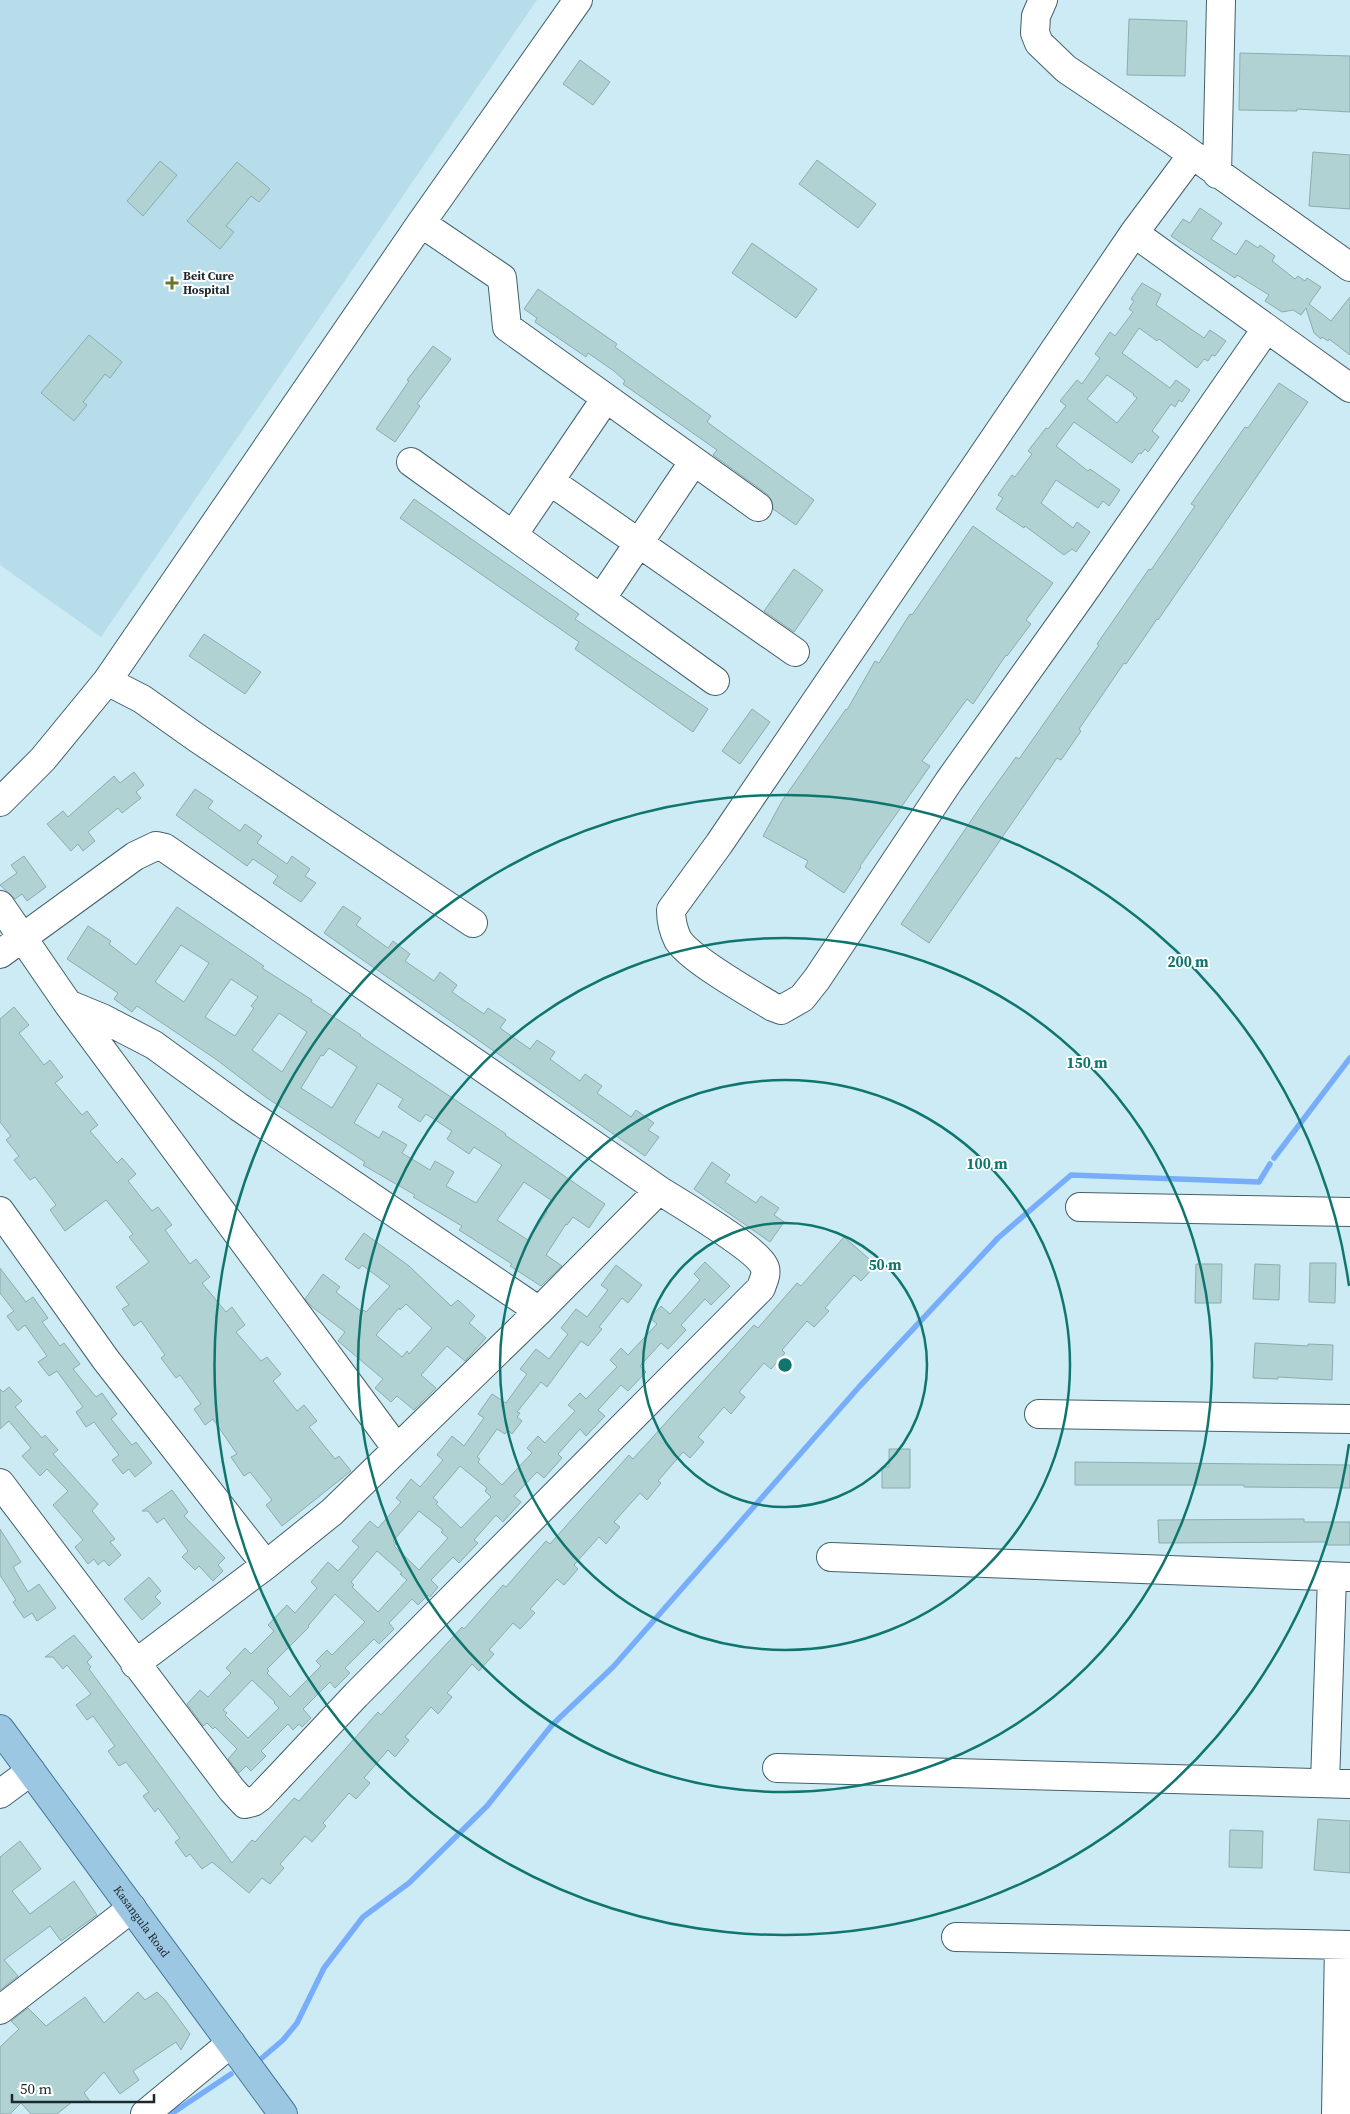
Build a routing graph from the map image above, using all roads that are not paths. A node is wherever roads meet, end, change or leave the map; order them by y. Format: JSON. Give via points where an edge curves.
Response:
{"nodes":[{"id":1,"x":578,"y":0,"type":"edge"},
{"id":2,"x":1043,"y":0,"type":"edge"},
{"id":3,"x":1221,"y":0,"type":"edge"},
{"id":4,"x":1192,"y":155,"type":"junction"},
{"id":5,"x":1217,"y":174,"type":"junction"},
{"id":6,"x":422,"y":223,"type":"junction"},
{"id":7,"x":1134,"y":233,"type":"junction"},
{"id":8,"x":1350,"y":268,"type":"edge"},
{"id":9,"x":1266,"y":329,"type":"junction"},
{"id":10,"x":1350,"y":388,"type":"edge"},
{"id":11,"x":606,"y":398,"type":"junction"},
{"id":12,"x":694,"y":461,"type":"junction"},
{"id":13,"x":411,"y":462,"type":"dead end"},
{"id":14,"x":550,"y":480,"type":"junction"},
{"id":15,"x":758,"y":507,"type":"dead end"},
{"id":16,"x":513,"y":535,"type":"junction"},
{"id":17,"x":639,"y":542,"type":"junction"},
{"id":18,"x":601,"y":599,"type":"junction"},
{"id":19,"x":795,"y":652,"type":"dead end"},
{"id":20,"x":107,"y":681,"type":"junction"},
{"id":21,"x":715,"y":681,"type":"dead end"},
{"id":22,"x":0,"y":802,"type":"edge"},
{"id":23,"x":0,"y":905,"type":"edge"},
{"id":24,"x":473,"y":923,"type":"dead end"},
{"id":25,"x":22,"y":938,"type":"junction"},
{"id":26,"x":0,"y":954,"type":"edge"},
{"id":27,"x":68,"y":1004,"type":"junction"},
{"id":28,"x":659,"y":1190,"type":"junction"},
{"id":29,"x":1080,"y":1206,"type":"dead end"},
{"id":30,"x":0,"y":1211,"type":"edge"},
{"id":31,"x":1350,"y":1212,"type":"edge"},
{"id":32,"x":539,"y":1311,"type":"junction"},
{"id":33,"x":1039,"y":1414,"type":"dead end"},
{"id":34,"x":1350,"y":1419,"type":"edge"},
{"id":35,"x":396,"y":1449,"type":"junction"},
{"id":36,"x":0,"y":1483,"type":"edge"},
{"id":37,"x":831,"y":1556,"type":"dead end"},
{"id":38,"x":266,"y":1565,"type":"junction"},
{"id":39,"x":1341,"y":1577,"type":"edge"},
{"id":40,"x":136,"y":1664,"type":"junction"},
{"id":41,"x":0,"y":1729,"type":"edge"},
{"id":42,"x":776,"y":1768,"type":"dead end"},
{"id":43,"x":31,"y":1771,"type":"junction"},
{"id":44,"x":1338,"y":1783,"type":"edge"},
{"id":45,"x":0,"y":1794,"type":"edge"},
{"id":46,"x":132,"y":1908,"type":"junction"},
{"id":47,"x":956,"y":1937,"type":"dead end"},
{"id":48,"x":1344,"y":1945,"type":"edge"},
{"id":49,"x":0,"y":2010,"type":"edge"},
{"id":50,"x":231,"y":2043,"type":"junction"},
{"id":51,"x":145,"y":2114,"type":"edge"},
{"id":52,"x":283,"y":2114,"type":"edge"},
{"id":53,"x":1336,"y":2114,"type":"edge"}],
"edges":[{"from":1,"to":6,"type":"street"},
{"from":2,"to":4,"type":"street","via":[[1036,16],[1035,33],[1039,43],[1066,70]]},
{"from":3,"to":5,"type":"street"},
{"from":4,"to":5,"type":"street"},
{"from":4,"to":7,"type":"street"},
{"from":5,"to":8,"type":"street"},
{"from":6,"to":11,"type":"street","via":[[502,278],[507,328]]},
{"from":6,"to":20,"type":"street"},
{"from":7,"to":9,"type":"street"},
{"from":7,"to":9,"type":"street","via":[[671,910],[672,925],[679,941],[702,961],[781,1010],[802,998],[949,781]]},
{"from":9,"to":10,"type":"street"},
{"from":11,"to":12,"type":"street"},
{"from":11,"to":14,"type":"street"},
{"from":12,"to":15,"type":"street"},
{"from":12,"to":17,"type":"street"},
{"from":13,"to":16,"type":"street"},
{"from":14,"to":16,"type":"street"},
{"from":14,"to":17,"type":"street"},
{"from":16,"to":18,"type":"street"},
{"from":17,"to":18,"type":"street"},
{"from":17,"to":19,"type":"street"},
{"from":18,"to":21,"type":"street"},
{"from":20,"to":22,"type":"street","via":[[43,759]]},
{"from":20,"to":24,"type":"street","via":[[142,699]]},
{"from":23,"to":25,"type":"street"},
{"from":25,"to":26,"type":"street"},
{"from":25,"to":27,"type":"street"},
{"from":25,"to":28,"type":"street","via":[[135,856],[156,846],[165,848]]},
{"from":27,"to":32,"type":"street","via":[[154,1045],[239,1107]]},
{"from":27,"to":35,"type":"street"},
{"from":28,"to":32,"type":"street"},
{"from":28,"to":40,"type":"street","via":[[759,1258],[766,1274],[761,1288],[356,1695],[260,1797],[245,1804],[239,1800]]},
{"from":29,"to":31,"type":"street"},
{"from":30,"to":38,"type":"street","via":[[106,1360]]},
{"from":32,"to":35,"type":"street"},
{"from":33,"to":34,"type":"street"},
{"from":35,"to":38,"type":"street","via":[[332,1512]]},
{"from":36,"to":40,"type":"street"},
{"from":37,"to":39,"type":"street"},
{"from":38,"to":40,"type":"street"},
{"from":39,"to":44,"type":"street"},
{"from":41,"to":43,"type":"main road","name":"Kasangula Road"},
{"from":42,"to":44,"type":"street"},
{"from":43,"to":45,"type":"street"},
{"from":43,"to":46,"type":"main road","name":"Kasangula Road"},
{"from":46,"to":49,"type":"street"},
{"from":46,"to":50,"type":"main road","name":"Kasangula Road"},
{"from":47,"to":48,"type":"street"},
{"from":48,"to":53,"type":"street"},
{"from":50,"to":51,"type":"street"},
{"from":50,"to":52,"type":"main road","name":"Kasangula Road"}]}
